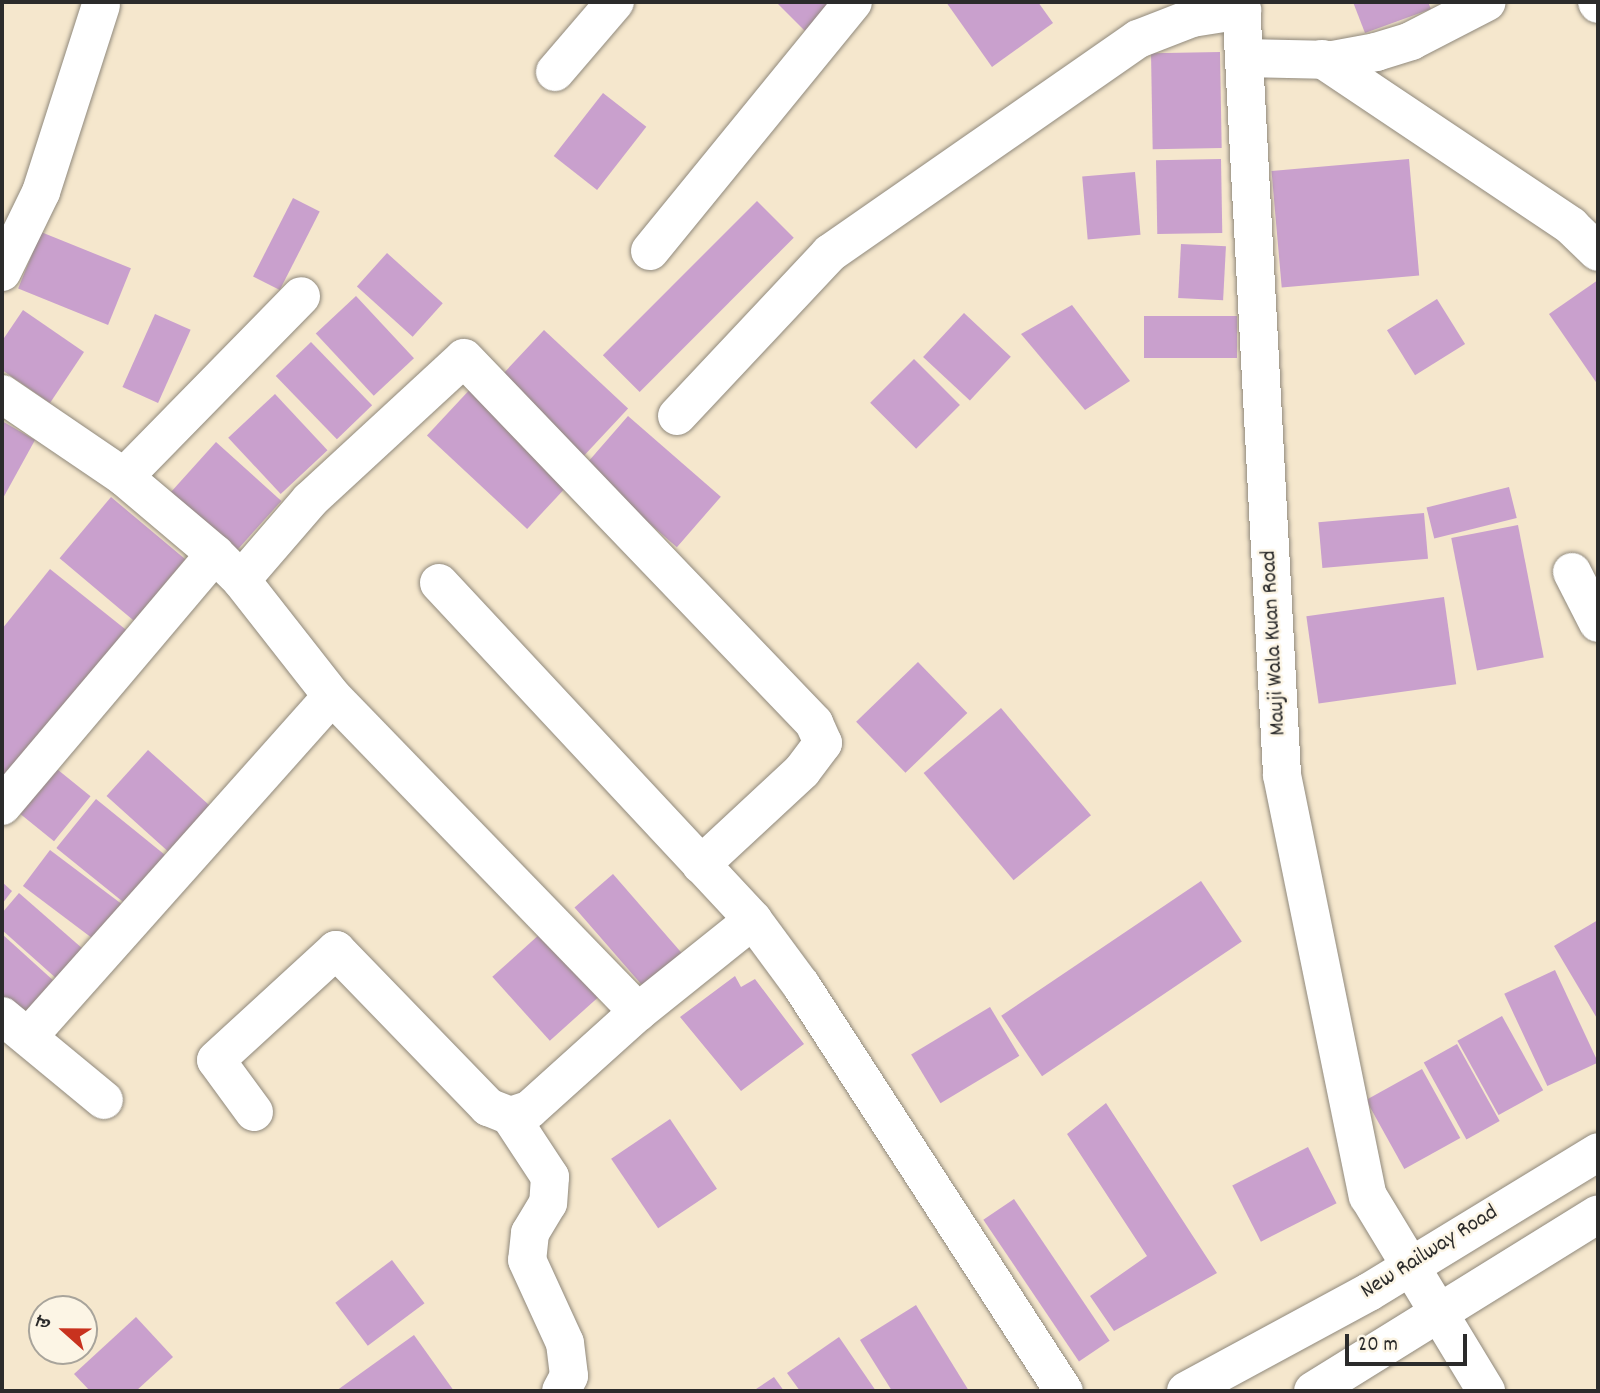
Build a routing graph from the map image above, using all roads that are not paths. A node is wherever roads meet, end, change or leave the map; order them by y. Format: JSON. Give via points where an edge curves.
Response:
{"nodes":[{"id":1,"x":615,"y":2,"type":"edge"},
{"id":2,"x":853,"y":2,"type":"edge"},
{"id":3,"x":1487,"y":2,"type":"edge"},
{"id":4,"x":101,"y":5,"type":"dead end"},
{"id":5,"x":1241,"y":6,"type":"edge"},
{"id":6,"x":1244,"y":58,"type":"junction"},
{"id":7,"x":1322,"y":59,"type":"junction"},
{"id":8,"x":555,"y":72,"type":"dead end"},
{"id":9,"x":650,"y":251,"type":"dead end"},
{"id":10,"x":1598,"y":252,"type":"edge"},
{"id":11,"x":2,"y":272,"type":"edge"},
{"id":12,"x":301,"y":296,"type":"dead end"},
{"id":13,"x":2,"y":394,"type":"edge"},
{"id":14,"x":677,"y":416,"type":"dead end"},
{"id":15,"x":124,"y":477,"type":"junction"},
{"id":16,"x":228,"y":567,"type":"junction"},
{"id":17,"x":1572,"y":572,"type":"dead end"},
{"id":18,"x":439,"y":583,"type":"dead end"},
{"id":19,"x":1598,"y":623,"type":"edge"},
{"id":20,"x":332,"y":696,"type":"junction"},
{"id":21,"x":2,"y":806,"type":"edge"},
{"id":22,"x":701,"y":865,"type":"junction"},
{"id":23,"x":753,"y":920,"type":"junction"},
{"id":24,"x":638,"y":1012,"type":"junction"},
{"id":25,"x":16,"y":1026,"type":"edge"},
{"id":26,"x":103,"y":1100,"type":"dead end"},
{"id":27,"x":254,"y":1112,"type":"dead end"},
{"id":28,"x":510,"y":1116,"type":"junction"},
{"id":29,"x":1598,"y":1152,"type":"edge"},
{"id":30,"x":1598,"y":1214,"type":"edge"},
{"id":31,"x":1408,"y":1265,"type":"junction"},
{"id":32,"x":1440,"y":1316,"type":"junction"},
{"id":33,"x":1306,"y":1327,"type":"junction"},
{"id":34,"x":1325,"y":1384,"type":"edge"},
{"id":35,"x":561,"y":1391,"type":"edge"},
{"id":36,"x":1064,"y":1391,"type":"edge"},
{"id":37,"x":1186,"y":1391,"type":"edge"},
{"id":38,"x":1486,"y":1391,"type":"edge"}],
"edges":[{"from":1,"to":8,"type":"street"},
{"from":2,"to":9,"type":"street"},
{"from":3,"to":7,"type":"street","via":[[1411,41],[1376,52]]},
{"from":4,"to":11,"type":"street","via":[[41,192]]},
{"from":5,"to":6,"type":"street","name":"Mauji Wala Kuan Road"},
{"from":5,"to":14,"type":"street","via":[[1192,18],[1138,39],[830,253]]},
{"from":6,"to":7,"type":"street"},
{"from":6,"to":31,"type":"street","name":"Mauji Wala Kuan Road","via":[[1282,775],[1368,1196]]},
{"from":7,"to":10,"type":"street","via":[[1571,226]]},
{"from":12,"to":15,"type":"street"},
{"from":13,"to":15,"type":"street"},
{"from":15,"to":16,"type":"street"},
{"from":16,"to":20,"type":"street"},
{"from":16,"to":21,"type":"street"},
{"from":16,"to":22,"type":"street","via":[[310,500],[464,358],[814,723],[823,743],[802,771]]},
{"from":17,"to":19,"type":"street"},
{"from":18,"to":22,"type":"street"},
{"from":20,"to":24,"type":"street"},
{"from":20,"to":25,"type":"street"},
{"from":22,"to":23,"type":"street"},
{"from":23,"to":24,"type":"street"},
{"from":23,"to":36,"type":"street","via":[[801,985]]},
{"from":24,"to":28,"type":"street","via":[[529,1110]]},
{"from":25,"to":26,"type":"street"},
{"from":27,"to":28,"type":"street","via":[[216,1060],[336,950],[488,1107]]},
{"from":28,"to":35,"type":"street","via":[[550,1177],[548,1203],[530,1233],[527,1260],[565,1343],[569,1376]]},
{"from":29,"to":31,"type":"street","name":"New Railway Road"},
{"from":30,"to":32,"type":"street"},
{"from":31,"to":32,"type":"street","name":"Mauji Wala Kuan Road"},
{"from":31,"to":33,"type":"street","name":"New Railway Road"},
{"from":32,"to":34,"type":"street"},
{"from":32,"to":38,"type":"street","name":"Mauji Wala Kuan Road"},
{"from":33,"to":34,"type":"street"},
{"from":33,"to":37,"type":"street","name":"New Railway Road"}]}
